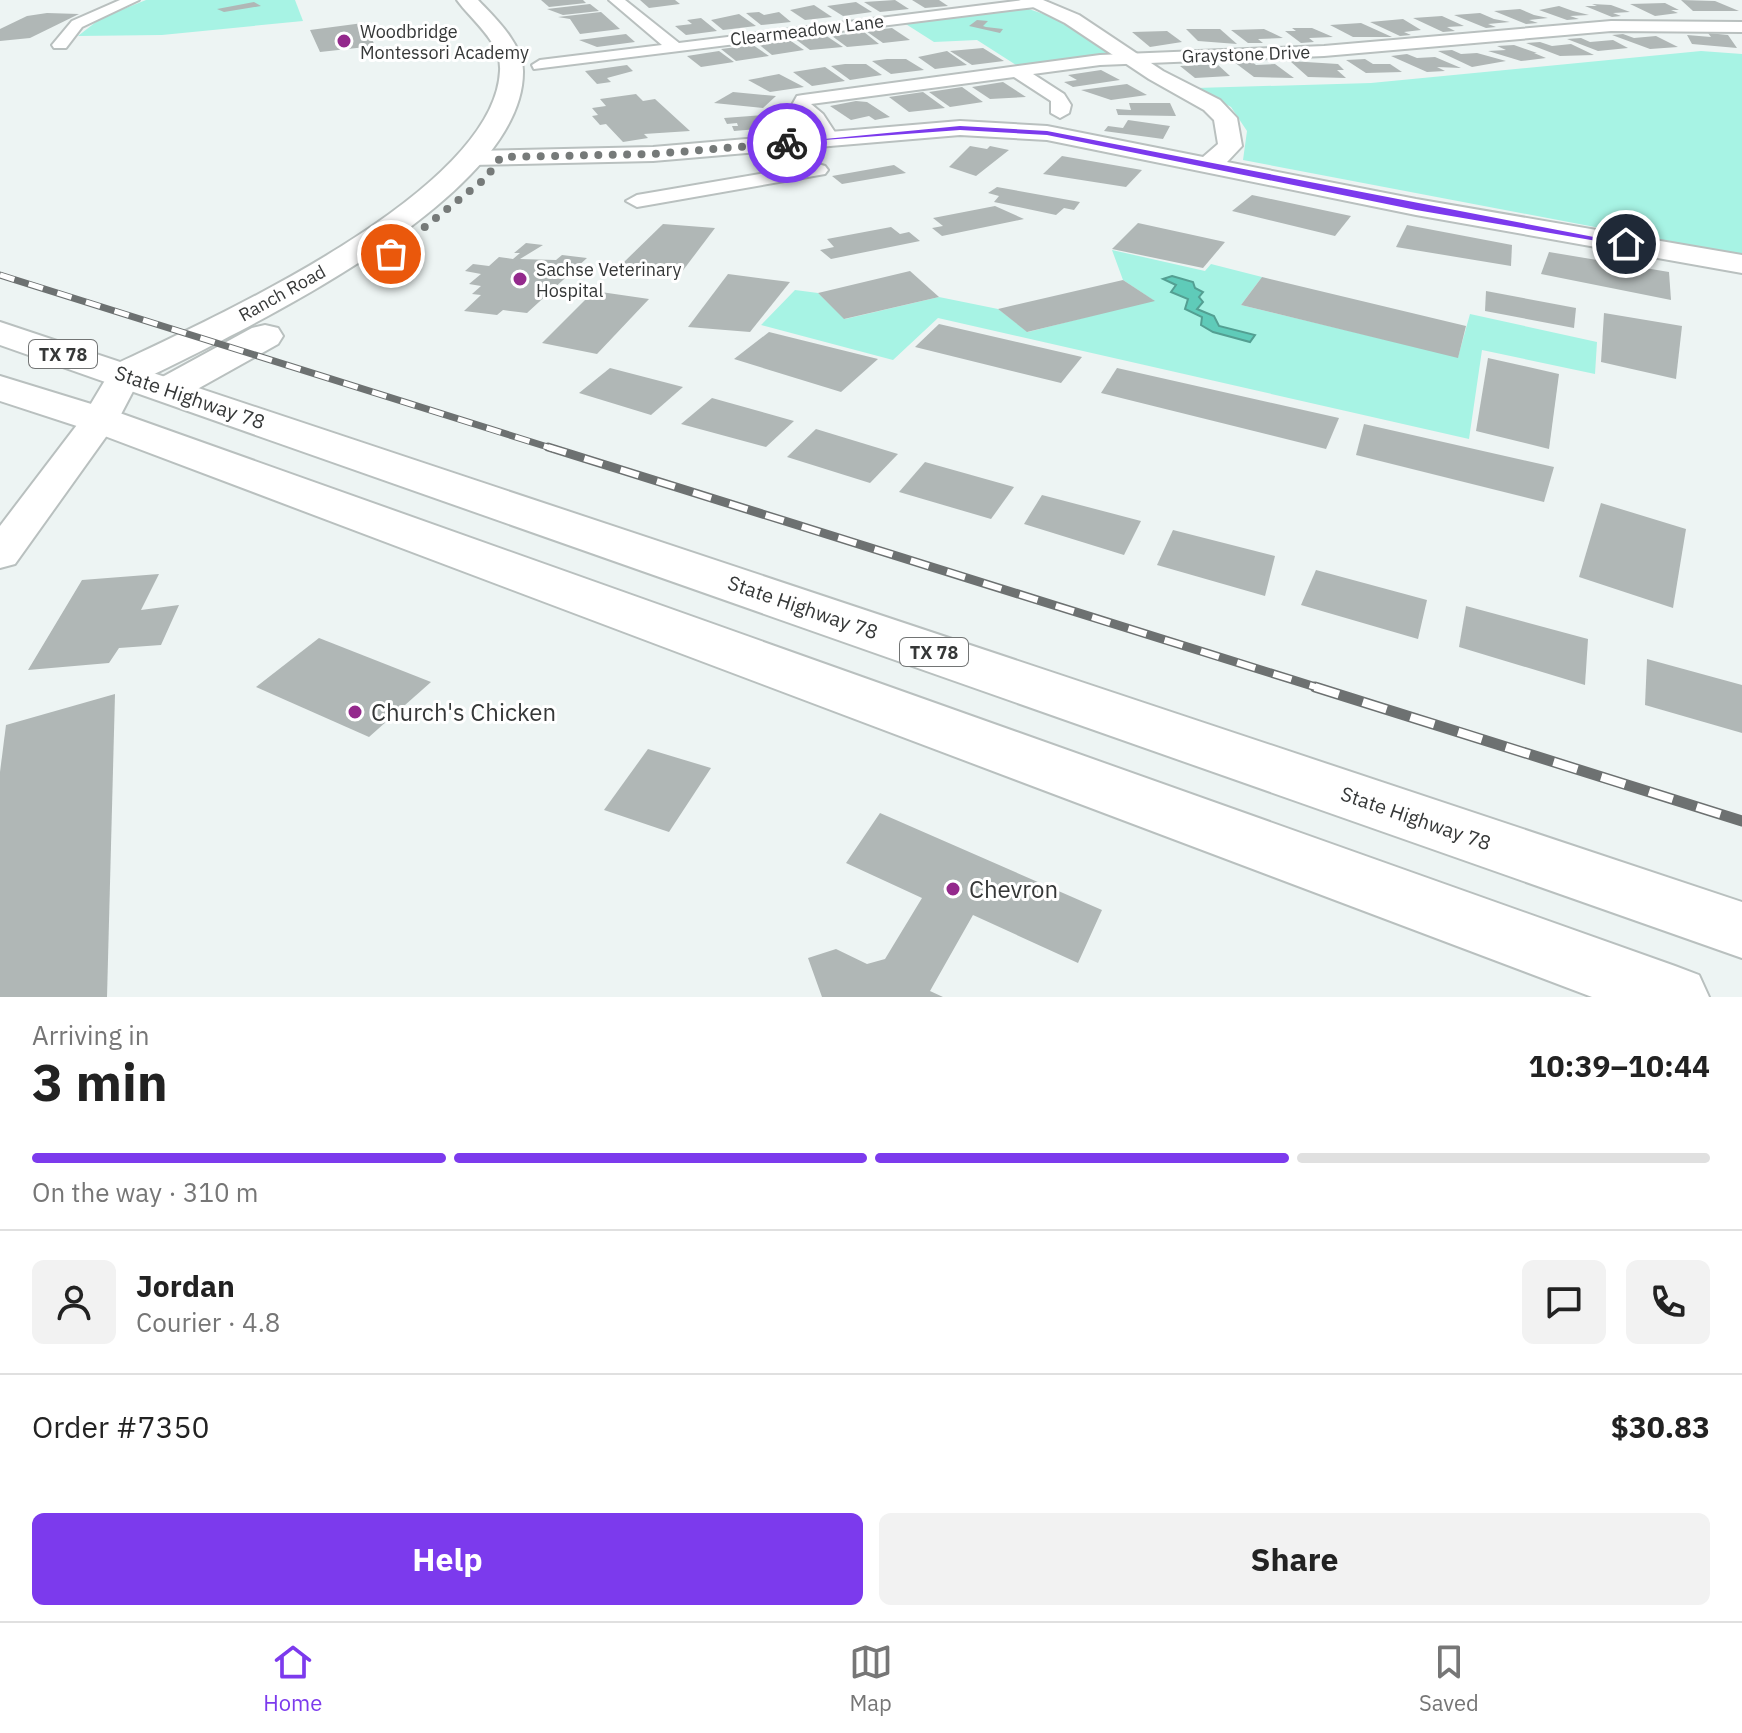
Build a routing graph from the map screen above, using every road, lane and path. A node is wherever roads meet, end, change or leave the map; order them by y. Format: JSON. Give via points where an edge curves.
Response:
{"nodes":[{"id":1,"x":132,"y":0,"type":"edge"},
{"id":2,"x":467,"y":0,"type":"edge"},
{"id":3,"x":494,"y":0,"type":"edge"},
{"id":4,"x":616,"y":0,"type":"edge"},
{"id":5,"x":1031,"y":1,"type":"edge"},
{"id":6,"x":1742,"y":27,"type":"edge"},
{"id":7,"x":60,"y":45,"type":"dead end"},
{"id":8,"x":674,"y":47,"type":"junction"},
{"id":9,"x":1132,"y":58,"type":"junction"},
{"id":10,"x":526,"y":66,"type":"junction"},
{"id":11,"x":1015,"y":70,"type":"junction"},
{"id":12,"x":1060,"y":113,"type":"dead end"},
{"id":13,"x":830,"y":140,"type":"junction"},
{"id":14,"x":501,"y":157,"type":"junction"},
{"id":15,"x":470,"y":158,"type":"junction"},
{"id":16,"x":1209,"y":165,"type":"junction"},
{"id":17,"x":818,"y":170,"type":"dead end"},
{"id":18,"x":637,"y":201,"type":"dead end"},
{"id":19,"x":1742,"y":264,"type":"edge"},
{"id":20,"x":0,"y":333,"type":"edge"},
{"id":21,"x":0,"y":388,"type":"edge"},
{"id":22,"x":132,"y":394,"type":"junction"},
{"id":23,"x":0,"y":555,"type":"edge"},
{"id":24,"x":1742,"y":930,"type":"edge"},
{"id":25,"x":1675,"y":997,"type":"edge"}],
"edges":[{"from":1,"to":7,"type":"street","via":[[77,24]]},
{"from":2,"to":10,"type":"main road"},
{"from":3,"to":10,"type":"main road","via":[[529,39]]},
{"from":4,"to":8,"type":"street"},
{"from":5,"to":8,"type":"street","name":"Clearmeadow Lane"},
{"from":5,"to":9,"type":"street","via":[[1083,25]]},
{"from":6,"to":9,"type":"street","name":"Graystone Drive","via":[[1611,26],[1324,51]]},
{"from":8,"to":10,"type":"street","name":"Clearmeadow Lane"},
{"from":9,"to":11,"type":"street","name":"Graystone Drive"},
{"from":9,"to":16,"type":"street","via":[[1225,118],[1230,146]]},
{"from":10,"to":14,"type":"main road","name":"Ranch Road","via":[[532,106]]},
{"from":10,"to":15,"type":"main road","name":"Ranch Road"},
{"from":11,"to":12,"type":"street","via":[[1058,98]]},
{"from":11,"to":13,"type":"street","name":"Graystone Drive","via":[[803,100],[801,105]]},
{"from":13,"to":14,"type":"street","via":[[653,154]]},
{"from":13,"to":16,"type":"street","via":[[960,128],[1047,133]]},
{"from":14,"to":15,"type":"street"},
{"from":14,"to":22,"type":"main road","name":"Ranch Road","via":[[476,186],[369,271],[300,317]]},
{"from":15,"to":22,"type":"main road","name":"Ranch Road","via":[[426,201]]},
{"from":16,"to":19,"type":"street"},
{"from":17,"to":18,"type":"street"},
{"from":20,"to":22,"type":"main road","name":"State Highway 78","number":"TX 78"},
{"from":21,"to":22,"type":"main road","name":"State Highway 78","number":"TX 78"},
{"from":22,"to":23,"type":"street"},
{"from":22,"to":24,"type":"main road","name":"State Highway 78","number":"TX 78"},
{"from":22,"to":25,"type":"main road","name":"State Highway 78","number":"TX 78"}]}
